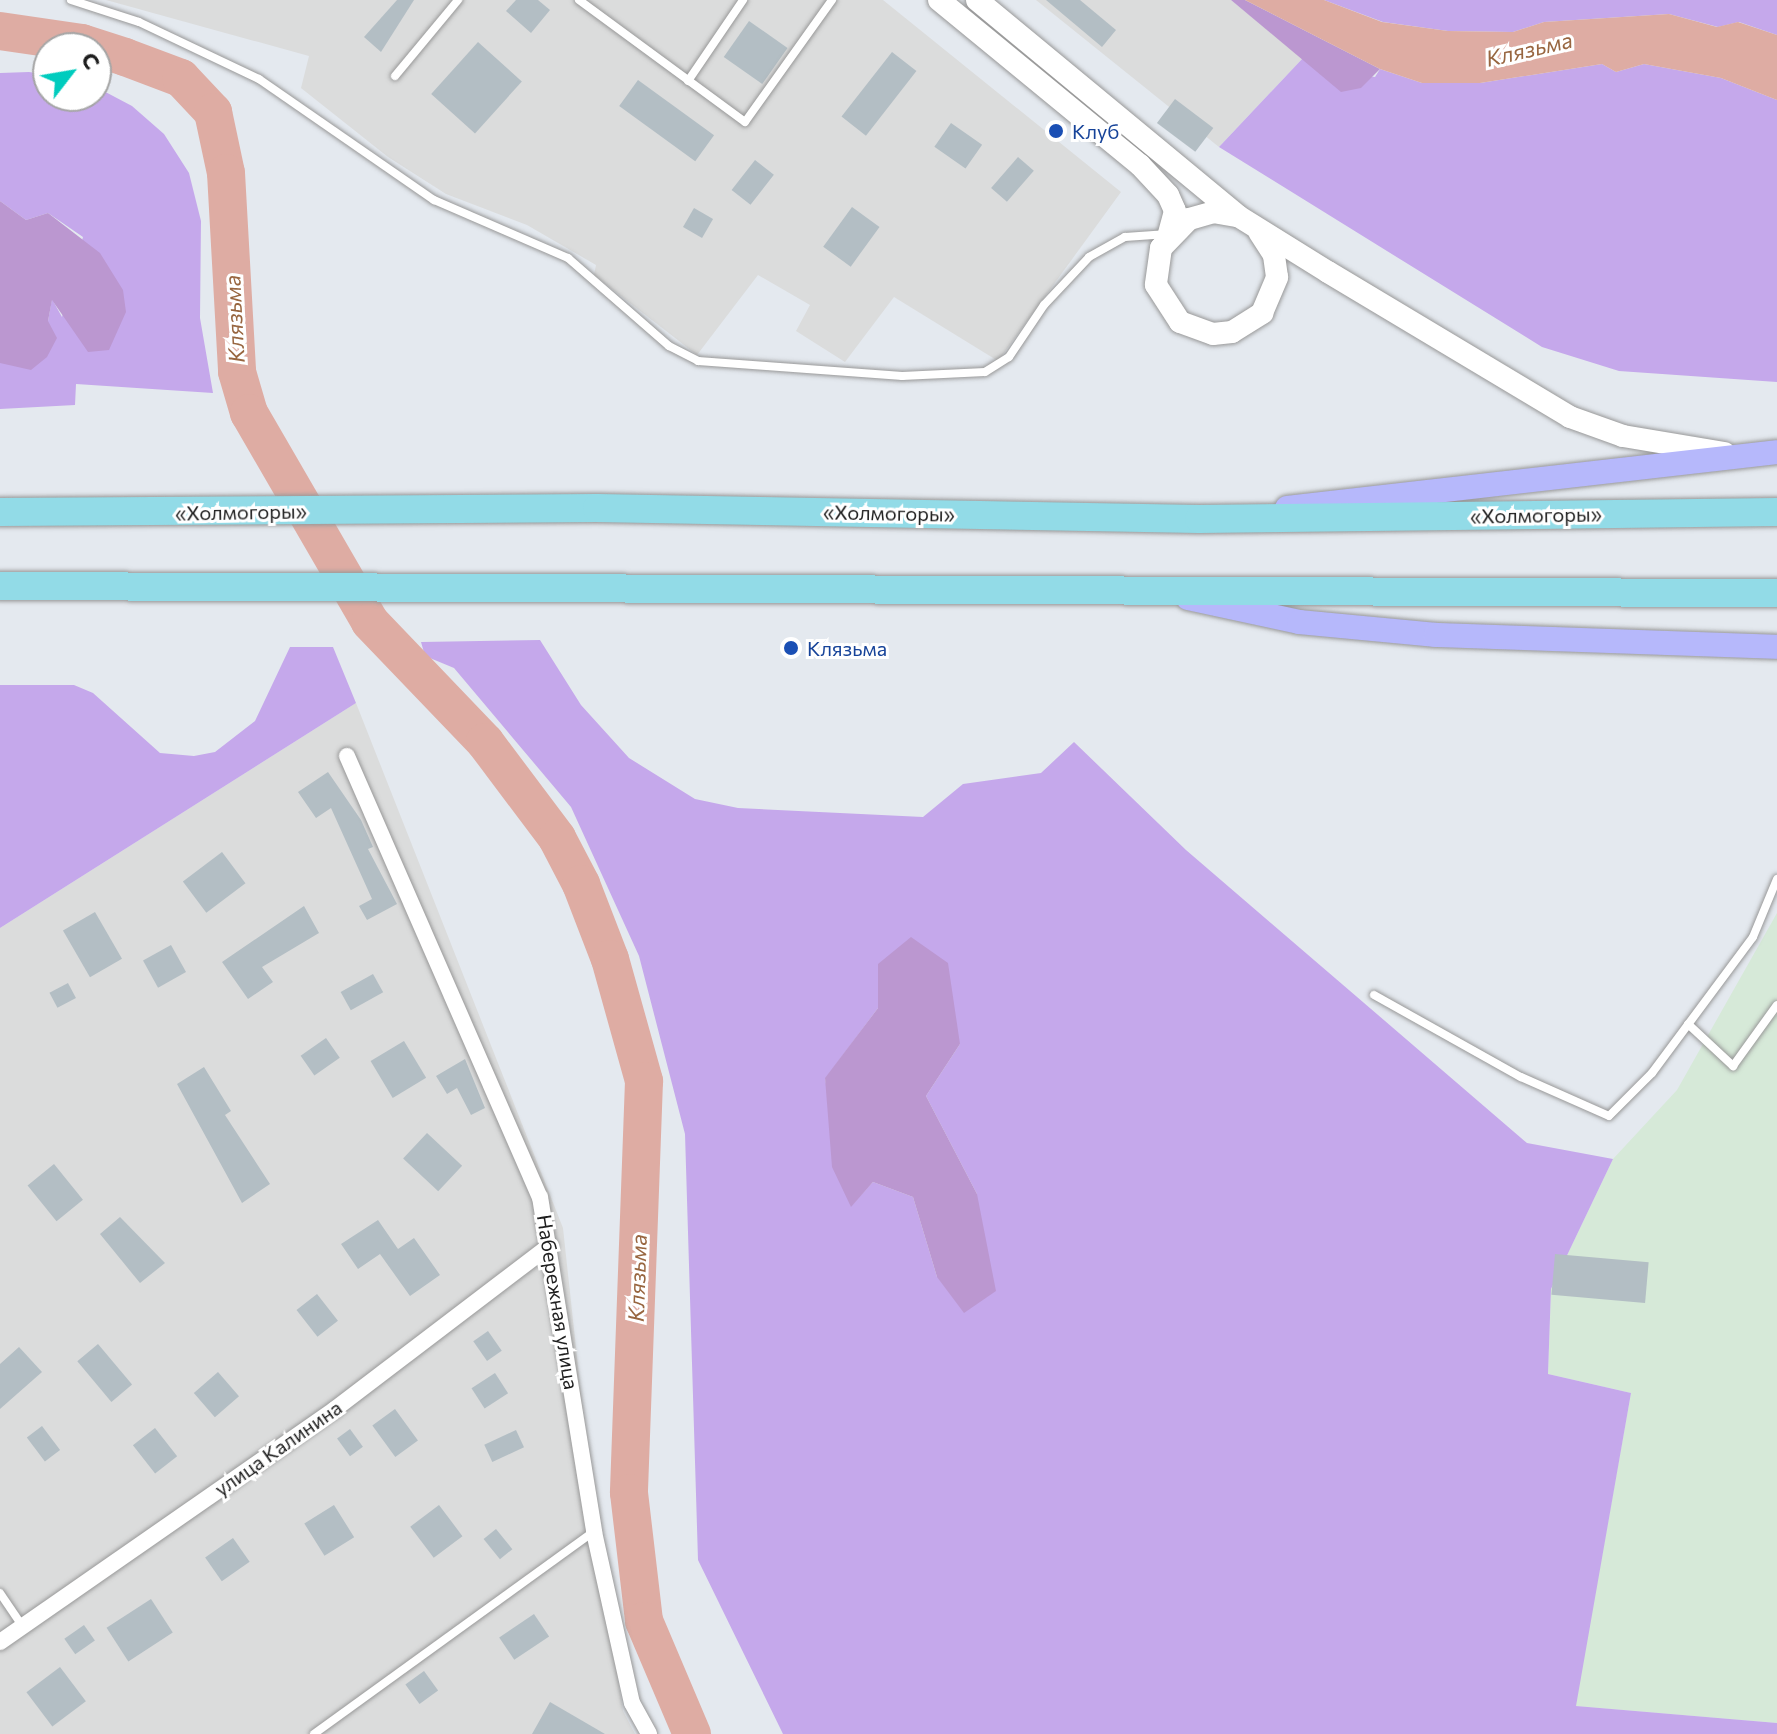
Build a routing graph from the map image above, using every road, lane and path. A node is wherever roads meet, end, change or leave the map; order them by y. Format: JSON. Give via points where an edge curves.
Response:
{"nodes":[{"id":1,"x":71,"y":0,"type":"edge"},
{"id":2,"x":458,"y":0,"type":"edge"},
{"id":3,"x":579,"y":0,"type":"edge"},
{"id":4,"x":743,"y":0,"type":"edge"},
{"id":5,"x":832,"y":0,"type":"edge"},
{"id":6,"x":939,"y":0,"type":"edge"},
{"id":7,"x":977,"y":0,"type":"edge"},
{"id":8,"x":395,"y":76,"type":"dead end"},
{"id":9,"x":688,"y":81,"type":"junction"},
{"id":10,"x":1246,"y":221,"type":"junction"},
{"id":11,"x":1169,"y":234,"type":"junction"},
{"id":12,"x":1777,"y":452,"type":"edge"},
{"id":13,"x":1739,"y":455,"type":"junction"},
{"id":14,"x":0,"y":512,"type":"edge"},
{"id":15,"x":1777,"y":512,"type":"edge"},
{"id":16,"x":1199,"y":519,"type":"junction"},
{"id":17,"x":0,"y":586,"type":"edge"},
{"id":18,"x":1146,"y":589,"type":"junction"},
{"id":19,"x":1777,"y":593,"type":"edge"},
{"id":20,"x":1777,"y":647,"type":"edge"},
{"id":21,"x":347,"y":756,"type":"dead end"},
{"id":22,"x":1777,"y":879,"type":"edge"},
{"id":23,"x":1374,"y":995,"type":"dead end"},
{"id":24,"x":1777,"y":1005,"type":"edge"},
{"id":25,"x":1688,"y":1024,"type":"junction"},
{"id":26,"x":550,"y":1245,"type":"junction"},
{"id":27,"x":594,"y":1532,"type":"junction"},
{"id":28,"x":0,"y":1593,"type":"edge"},
{"id":29,"x":24,"y":1628,"type":"junction"},
{"id":30,"x":0,"y":1642,"type":"edge"},
{"id":31,"x":314,"y":1734,"type":"edge"},
{"id":32,"x":649,"y":1734,"type":"edge"}],
"edges":[{"from":1,"to":11,"type":"lane","via":[[139,22],[259,79],[434,200],[568,258],[669,346],[698,361],[902,376],[985,372],[1009,357],[1044,305],[1089,257],[1125,237]]},
{"from":2,"to":8,"type":"lane"},
{"from":3,"to":9,"type":"lane"},
{"from":4,"to":9,"type":"lane"},
{"from":5,"to":9,"type":"lane","via":[[745,122]]},
{"from":6,"to":11,"type":"street","via":[[1140,165],[1168,195],[1175,211]]},
{"from":7,"to":10,"type":"street"},
{"from":10,"to":11,"type":"street","via":[[1201,214]]},
{"from":10,"to":11,"type":"street","via":[[1274,255],[1269,303],[1253,322],[1213,334],[1180,322],[1162,301],[1156,264]]},
{"from":10,"to":13,"type":"street","via":[[1570,417],[1623,436]]},
{"from":12,"to":13,"type":"main road"},
{"from":13,"to":16,"type":"main road"},
{"from":14,"to":16,"type":"highway","name":"«Холмогоры»","via":[[503,509]]},
{"from":15,"to":16,"type":"highway","name":"«Холмогоры»"},
{"from":17,"to":18,"type":"highway"},
{"from":18,"to":19,"type":"highway"},
{"from":18,"to":20,"type":"main road","via":[[1299,622],[1436,635]]},
{"from":21,"to":26,"type":"street","name":"Набережная улица","via":[[540,1197]]},
{"from":22,"to":25,"type":"lane","via":[[1753,937]]},
{"from":23,"to":25,"type":"lane","via":[[1521,1077],[1609,1116]]},
{"from":24,"to":25,"type":"lane","via":[[1733,1066]]},
{"from":26,"to":27,"type":"street","name":"Набережная улица"},
{"from":26,"to":29,"type":"street","name":"улица Калинина","via":[[335,1409]]},
{"from":27,"to":31,"type":"lane"},
{"from":27,"to":32,"type":"street","name":"Набережная улица","via":[[632,1703]]},
{"from":28,"to":29,"type":"lane"},
{"from":29,"to":30,"type":"street","name":"улица Калинина"}]}
